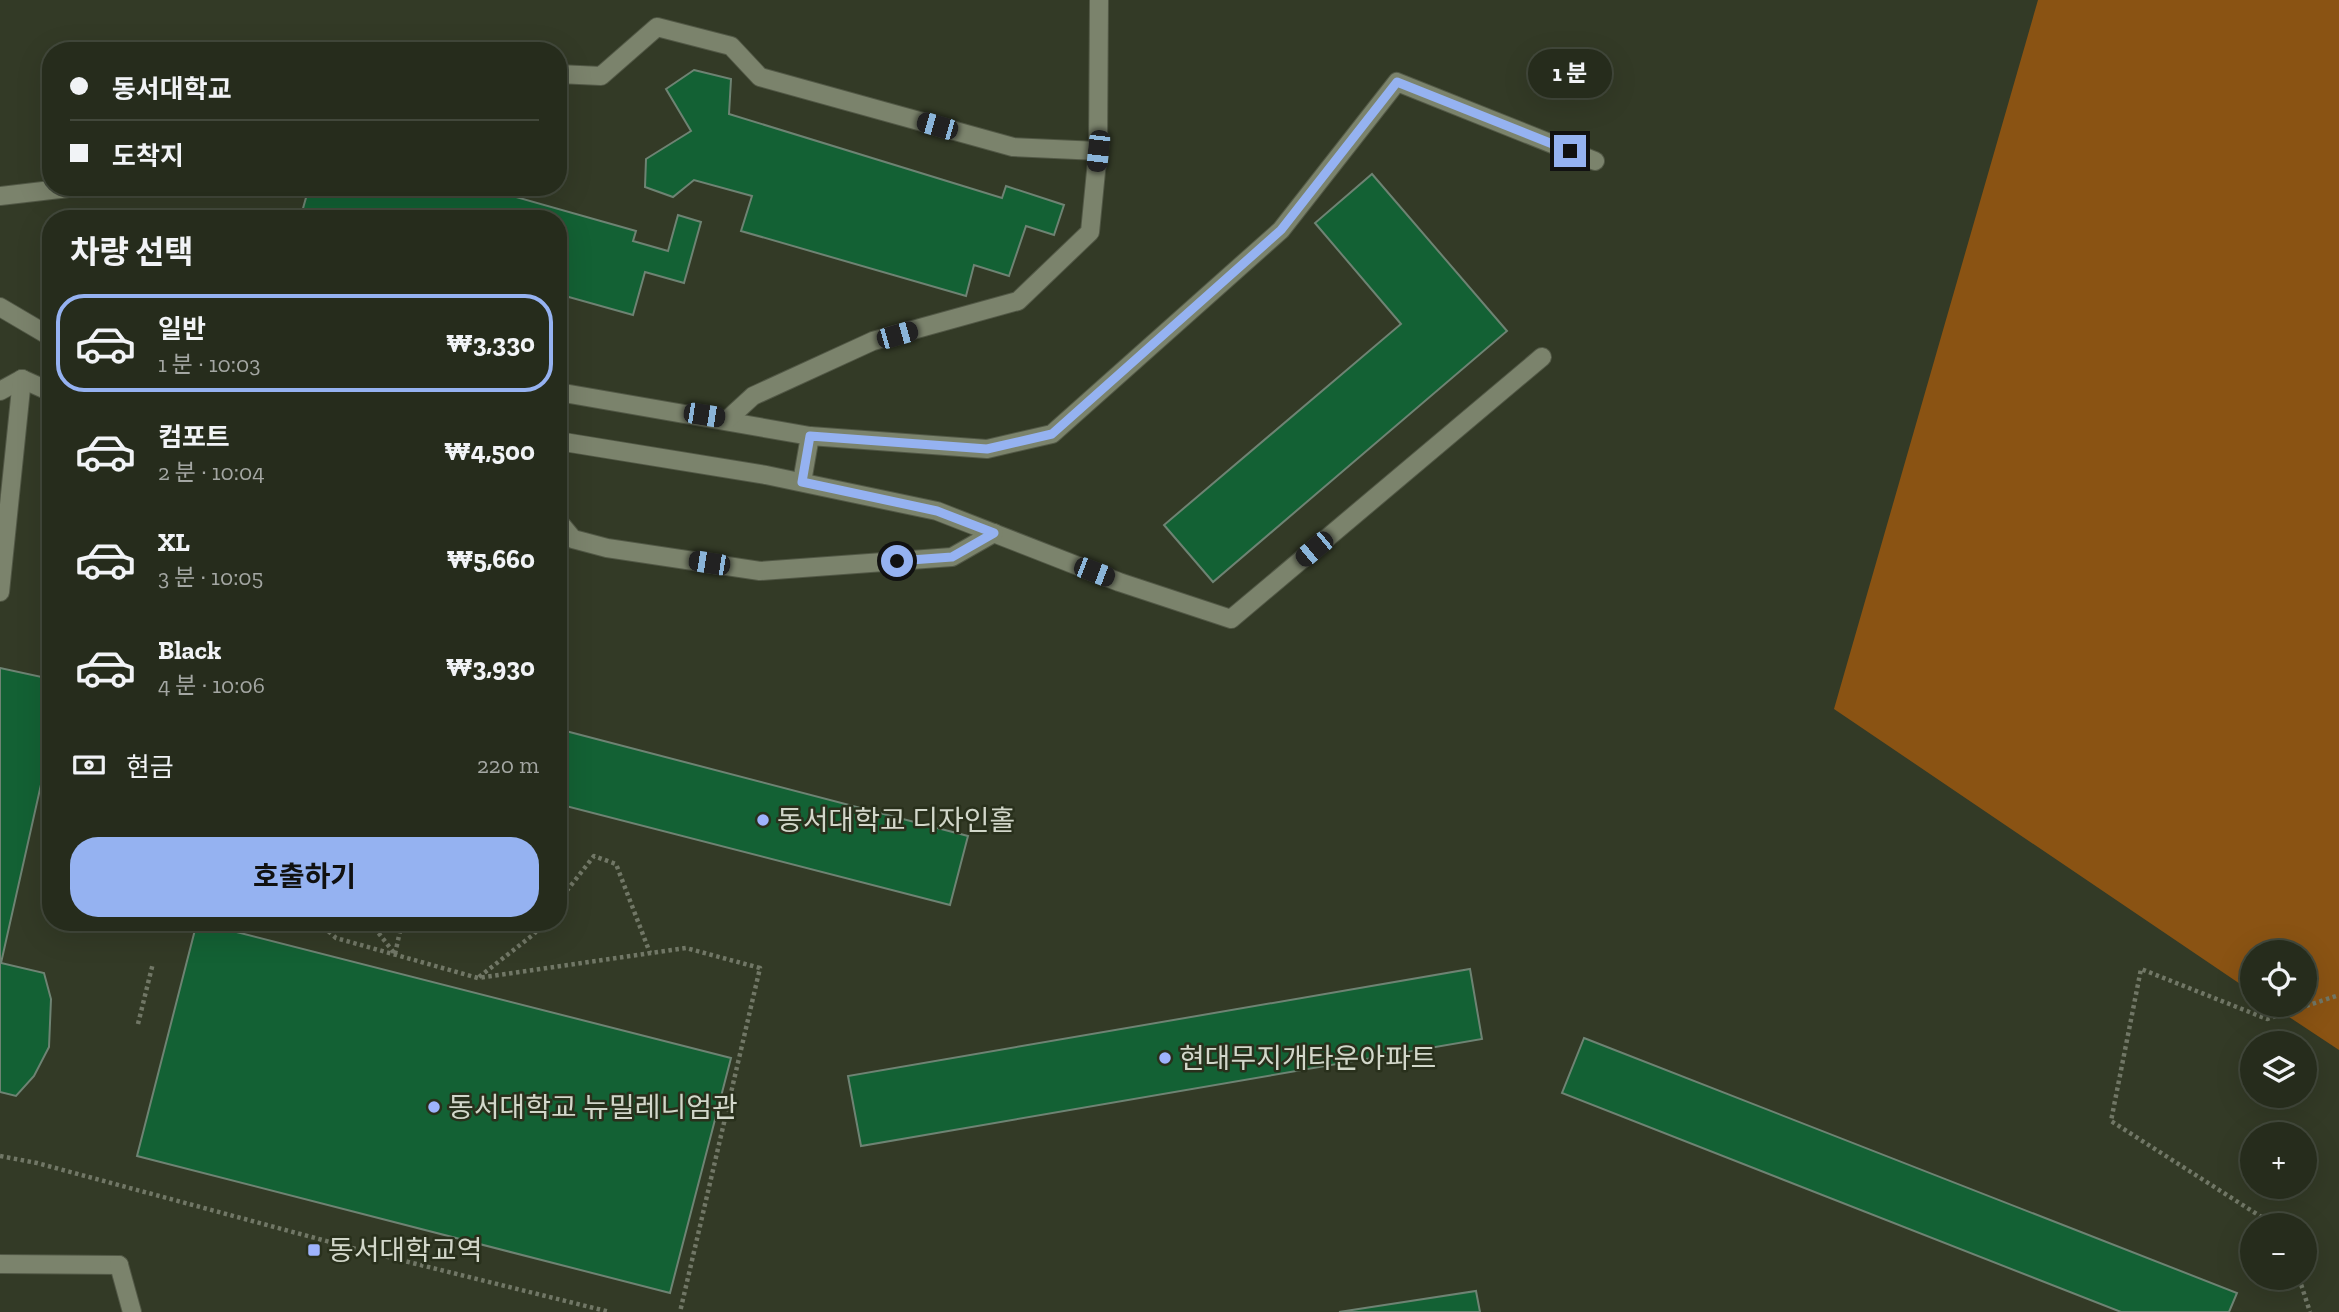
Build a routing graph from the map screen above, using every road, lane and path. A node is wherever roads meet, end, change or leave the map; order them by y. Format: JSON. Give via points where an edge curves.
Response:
{"nodes":[{"id":1,"x":1099,"y":0,"type":"edge"},
{"id":2,"x":567,"y":74,"type":"edge"},
{"id":3,"x":1098,"y":151,"type":"junction"},
{"id":4,"x":1595,"y":161,"type":"dead end"},
{"id":5,"x":42,"y":191,"type":"edge"},
{"id":6,"x":0,"y":196,"type":"edge"},
{"id":7,"x":0,"y":306,"type":"edge"},
{"id":8,"x":42,"y":332,"type":"edge"},
{"id":9,"x":1542,"y":358,"type":"dead end"},
{"id":10,"x":22,"y":379,"type":"junction"},
{"id":11,"x":42,"y":388,"type":"edge"},
{"id":12,"x":0,"y":391,"type":"edge"},
{"id":13,"x":567,"y":393,"type":"edge"},
{"id":14,"x":728,"y":419,"type":"junction"},
{"id":15,"x":810,"y":436,"type":"junction"},
{"id":16,"x":567,"y":443,"type":"edge"},
{"id":17,"x":802,"y":482,"type":"junction"},
{"id":18,"x":567,"y":532,"type":"edge"},
{"id":19,"x":994,"y":533,"type":"junction"},
{"id":20,"x":0,"y":592,"type":"edge"},
{"id":21,"x":567,"y":890,"type":"edge"},
{"id":22,"x":328,"y":931,"type":"edge"},
{"id":23,"x":377,"y":931,"type":"edge"},
{"id":24,"x":400,"y":931,"type":"edge"},
{"id":25,"x":536,"y":931,"type":"edge"},
{"id":26,"x":650,"y":953,"type":"junction"},
{"id":27,"x":395,"y":955,"type":"junction"},
{"id":28,"x":153,"y":963,"type":"dead end"},
{"id":29,"x":478,"y":978,"type":"junction"},
{"id":30,"x":2339,"y":995,"type":"edge"},
{"id":31,"x":138,"y":1024,"type":"dead end"},
{"id":32,"x":0,"y":1156,"type":"edge"},
{"id":33,"x":2255,"y":1213,"type":"edge"},
{"id":34,"x":0,"y":1264,"type":"edge"},
{"id":35,"x":2303,"y":1290,"type":"edge"},
{"id":36,"x":132,"y":1312,"type":"edge"},
{"id":37,"x":610,"y":1312,"type":"edge"},
{"id":38,"x":680,"y":1312,"type":"edge"},
{"id":39,"x":2310,"y":1312,"type":"edge"}],
"edges":[{"from":1,"to":3,"type":"street"},
{"from":2,"to":3,"type":"street","via":[[601,76],[657,27],[731,46],[760,77],[1013,147]]},
{"from":3,"to":14,"type":"street","via":[[1090,232],[1018,301],[873,341],[752,397]]},
{"from":4,"to":15,"type":"street","via":[[1397,82],[1281,230],[1052,434],[987,449]]},
{"from":5,"to":6,"type":"street"},
{"from":7,"to":8,"type":"street"},
{"from":9,"to":19,"type":"street","via":[[1231,619]]},
{"from":10,"to":11,"type":"street"},
{"from":10,"to":12,"type":"street"},
{"from":10,"to":20,"type":"street"},
{"from":13,"to":14,"type":"street"},
{"from":14,"to":15,"type":"street"},
{"from":15,"to":17,"type":"street"},
{"from":16,"to":17,"type":"street"},
{"from":17,"to":19,"type":"street","via":[[937,511]]},
{"from":18,"to":19,"type":"street","via":[[573,539],[607,548],[760,571],[952,557]]},
{"from":21,"to":26,"type":"path","via":[[593,856],[617,864]]},
{"from":22,"to":27,"type":"path","via":[[336,938]]},
{"from":23,"to":27,"type":"path"},
{"from":24,"to":27,"type":"path"},
{"from":25,"to":29,"type":"path"},
{"from":26,"to":29,"type":"path"},
{"from":26,"to":38,"type":"path","via":[[686,948],[761,968]]},
{"from":27,"to":29,"type":"path"},
{"from":28,"to":31,"type":"path"},
{"from":30,"to":33,"type":"path","via":[[2267,1019],[2141,969],[2111,1121]]},
{"from":32,"to":37,"type":"path"},
{"from":34,"to":36,"type":"street","via":[[119,1265]]},
{"from":35,"to":39,"type":"path"}]}
